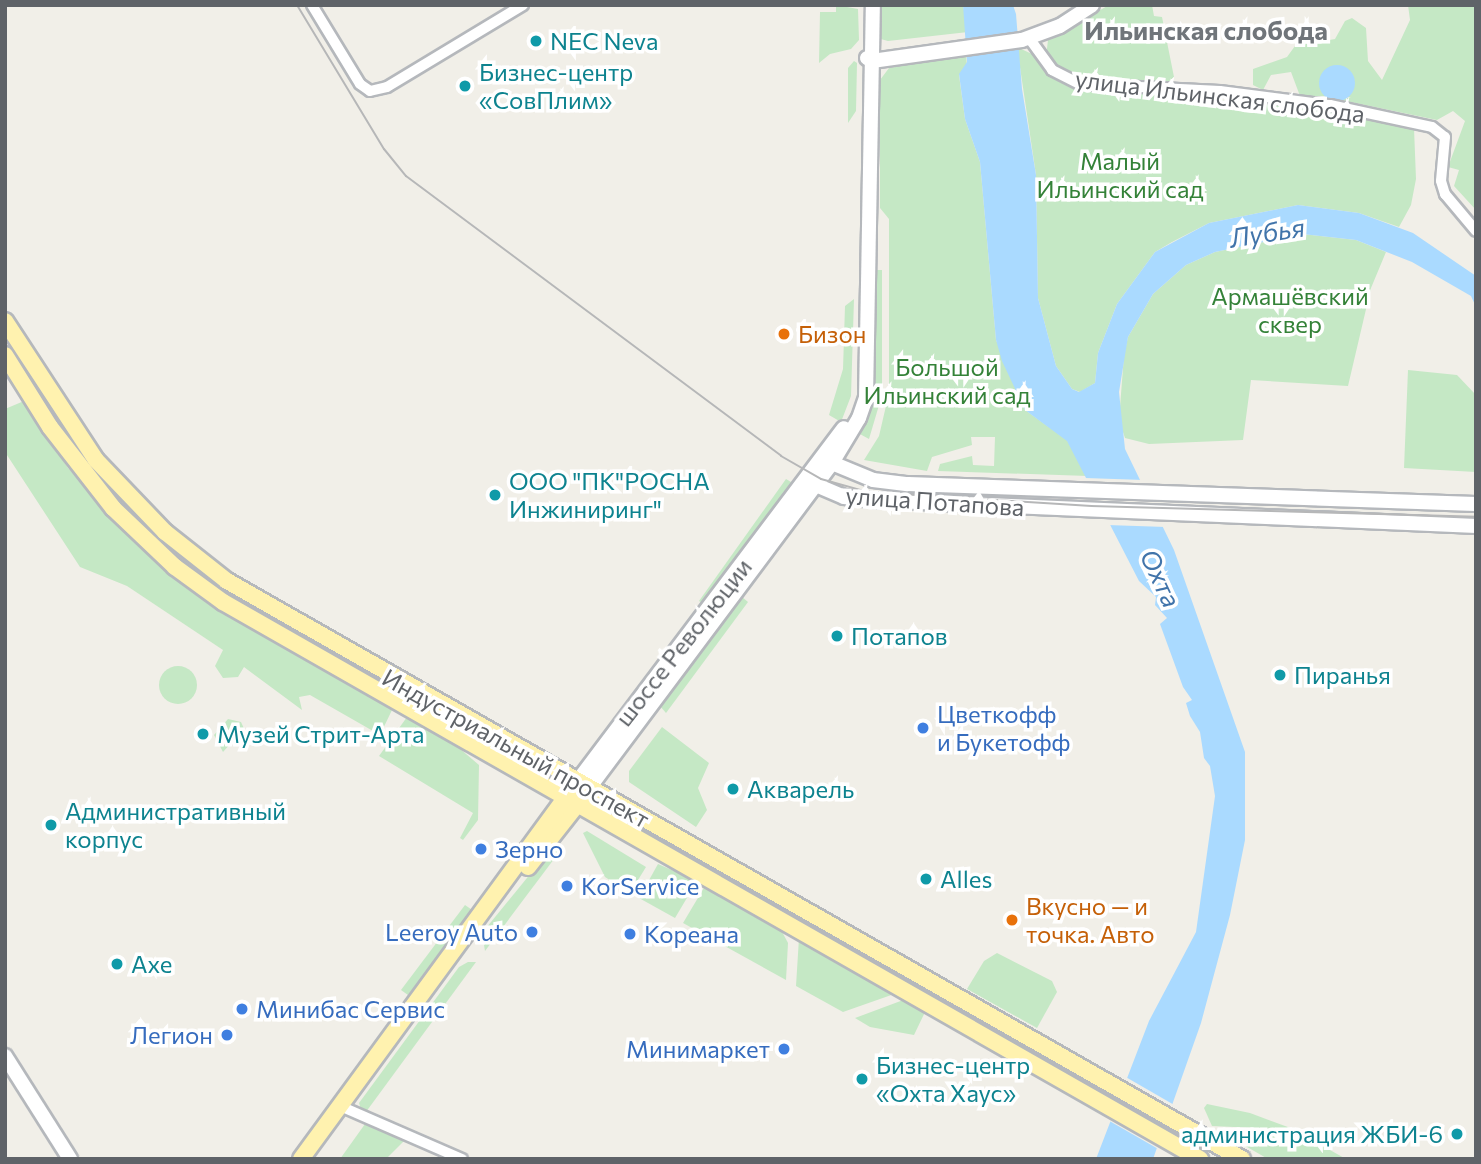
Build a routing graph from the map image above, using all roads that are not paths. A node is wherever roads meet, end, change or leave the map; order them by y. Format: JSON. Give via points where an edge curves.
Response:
{"nodes":[{"id":1,"x":312,"y":5,"type":"edge"},
{"id":2,"x":523,"y":5,"type":"edge"},
{"id":3,"x":864,"y":5,"type":"edge"},
{"id":4,"x":873,"y":5,"type":"edge"},
{"id":5,"x":1079,"y":5,"type":"edge"},
{"id":6,"x":1092,"y":5,"type":"edge"},
{"id":7,"x":1024,"y":36,"type":"junction"},
{"id":8,"x":869,"y":56,"type":"junction"},
{"id":9,"x":1476,"y":231,"type":"edge"},
{"id":10,"x":5,"y":321,"type":"edge"},
{"id":11,"x":5,"y":355,"type":"edge"},
{"id":12,"x":832,"y":463,"type":"junction"},
{"id":13,"x":815,"y":469,"type":"junction"},
{"id":14,"x":816,"y":485,"type":"junction"},
{"id":15,"x":1476,"y":504,"type":"edge"},
{"id":16,"x":1476,"y":526,"type":"edge"},
{"id":17,"x":583,"y":785,"type":"junction"},
{"id":18,"x":571,"y":802,"type":"junction"},
{"id":19,"x":5,"y":1056,"type":"edge"},
{"id":20,"x":1102,"y":1079,"type":"junction"},
{"id":21,"x":1093,"y":1098,"type":"junction"},
{"id":22,"x":343,"y":1109,"type":"junction"},
{"id":23,"x":1173,"y":1120,"type":"junction"},
{"id":24,"x":1165,"y":1139,"type":"junction"},
{"id":25,"x":70,"y":1159,"type":"edge"},
{"id":26,"x":300,"y":1159,"type":"edge"},
{"id":27,"x":312,"y":1159,"type":"edge"},
{"id":28,"x":462,"y":1159,"type":"edge"},
{"id":29,"x":1200,"y":1159,"type":"edge"},
{"id":30,"x":1242,"y":1159,"type":"edge"}],
"edges":[{"from":1,"to":2,"type":"street","via":[[360,84],[376,91]]},
{"from":3,"to":8,"type":"main road"},
{"from":4,"to":8,"type":"main road"},
{"from":5,"to":7,"type":"main road"},
{"from":6,"to":7,"type":"main road"},
{"from":7,"to":8,"type":"main road"},
{"from":7,"to":9,"type":"street","name":"улица Ильинская слобода","via":[[1052,70],[1080,84],[1220,91],[1330,105],[1424,124],[1445,137],[1441,181],[1445,194]]},
{"from":8,"to":12,"type":"main road","name":"шоссе Революции","via":[[866,398]]},
{"from":8,"to":13,"type":"main road","name":"шоссе Революции","via":[[856,397],[844,429]]},
{"from":10,"to":17,"type":"main road","name":"Индустриальный проспект","via":[[89,450],[184,549],[296,624]]},
{"from":11,"to":18,"type":"main road","name":"Индустриальный проспект","via":[[94,486],[175,568],[256,622]]},
{"from":12,"to":13,"type":"main road","name":"улица Потапова"},
{"from":12,"to":14,"type":"main road","name":"шоссе Революции"},
{"from":12,"to":15,"type":"main road","name":"улица Потапова","via":[[873,480],[908,484]]},
{"from":13,"to":14,"type":"main road","name":"улица Потапова"},
{"from":13,"to":17,"type":"main road","name":"шоссе Революции"},
{"from":14,"to":16,"type":"main road","name":"улица Потапова","via":[[844,497],[872,500]]},
{"from":14,"to":17,"type":"main road","name":"шоссе Революции"},
{"from":17,"to":18,"type":"main road","name":"шоссе Революции"},
{"from":17,"to":20,"type":"main road","name":"Индустриальный проспект"},
{"from":18,"to":21,"type":"main road","name":"Индустриальный проспект"},
{"from":18,"to":22,"type":"main road","name":"шоссе Революции"},
{"from":19,"to":25,"type":"main road"},
{"from":20,"to":21,"type":"main road"},
{"from":20,"to":23,"type":"main road","name":"Индустриальный проспект"},
{"from":21,"to":24,"type":"main road","name":"Индустриальный проспект"},
{"from":22,"to":26,"type":"main road","name":"шоссе Революции"},
{"from":22,"to":27,"type":"main road","name":"шоссе Революции"},
{"from":22,"to":28,"type":"street"},
{"from":23,"to":24,"type":"main road"},
{"from":23,"to":30,"type":"main road"},
{"from":24,"to":29,"type":"main road"}]}
